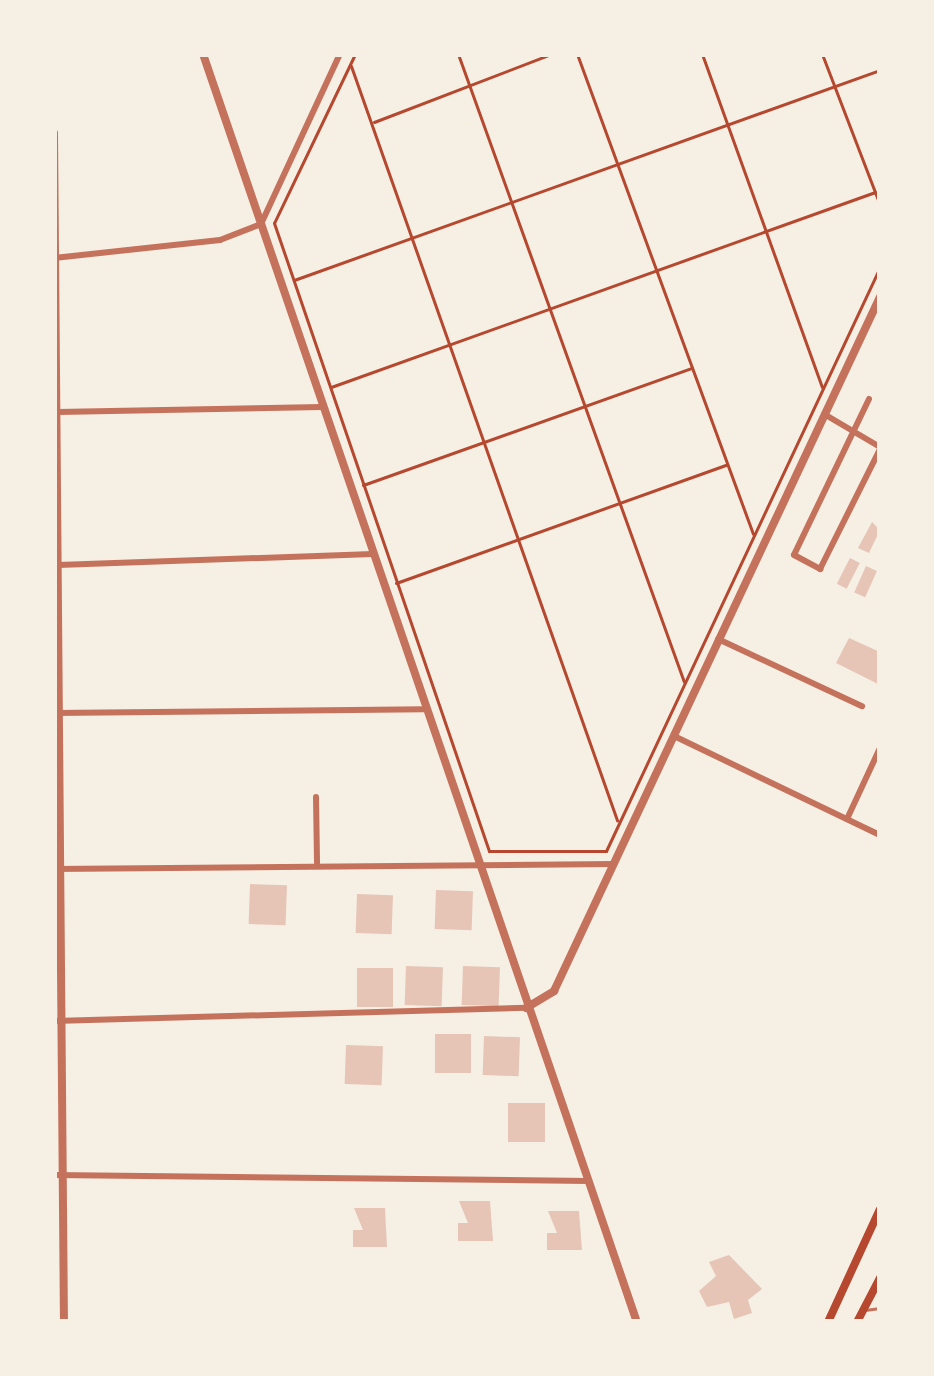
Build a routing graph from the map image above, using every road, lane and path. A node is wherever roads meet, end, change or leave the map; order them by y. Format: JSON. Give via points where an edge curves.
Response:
{"nodes":[{"id":1,"x":203,"y":54,"type":"edge"},
{"id":2,"x":340,"y":54,"type":"edge"},
{"id":3,"x":355,"y":54,"type":"edge"},
{"id":4,"x":458,"y":54,"type":"edge"},
{"id":5,"x":551,"y":54,"type":"edge"},
{"id":6,"x":577,"y":54,"type":"edge"},
{"id":7,"x":701,"y":54,"type":"edge"},
{"id":8,"x":822,"y":54,"type":"edge"},
{"id":9,"x":350,"y":64,"type":"junction"},
{"id":10,"x":880,"y":70,"type":"edge"},
{"id":11,"x":469,"y":85,"type":"junction"},
{"id":12,"x":834,"y":87,"type":"junction"},
{"id":13,"x":372,"y":122,"type":"junction"},
{"id":14,"x":729,"y":126,"type":"junction"},
{"id":15,"x":54,"y":133,"type":"edge"},
{"id":16,"x":619,"y":163,"type":"junction"},
{"id":17,"x":875,"y":192,"type":"junction"},
{"id":18,"x":511,"y":201,"type":"junction"},
{"id":19,"x":880,"y":205,"type":"edge"},
{"id":20,"x":261,"y":224,"type":"junction"},
{"id":21,"x":766,"y":231,"type":"junction"},
{"id":22,"x":414,"y":236,"type":"junction"},
{"id":23,"x":55,"y":258,"type":"edge"},
{"id":24,"x":658,"y":268,"type":"junction"},
{"id":25,"x":880,"y":268,"type":"edge"},
{"id":26,"x":293,"y":280,"type":"junction"},
{"id":27,"x":880,"y":297,"type":"edge"},
{"id":28,"x":550,"y":307,"type":"junction"},
{"id":29,"x":452,"y":342,"type":"junction"},
{"id":30,"x":694,"y":367,"type":"junction"},
{"id":31,"x":330,"y":387,"type":"junction"},
{"id":32,"x":822,"y":389,"type":"junction"},
{"id":33,"x":869,"y":399,"type":"dead end"},
{"id":34,"x":586,"y":404,"type":"junction"},
{"id":35,"x":322,"y":407,"type":"junction"},
{"id":36,"x":56,"y":412,"type":"edge"},
{"id":37,"x":824,"y":414,"type":"junction"},
{"id":38,"x":854,"y":431,"type":"junction"},
{"id":39,"x":487,"y":440,"type":"junction"},
{"id":40,"x":880,"y":448,"type":"edge"},
{"id":41,"x":728,"y":465,"type":"junction"},
{"id":42,"x":363,"y":485,"type":"junction"},
{"id":43,"x":620,"y":503,"type":"junction"},
{"id":44,"x":753,"y":536,"type":"junction"},
{"id":45,"x":520,"y":538,"type":"junction"},
{"id":46,"x":373,"y":554,"type":"junction"},
{"id":47,"x":56,"y":565,"type":"edge"},
{"id":48,"x":397,"y":583,"type":"junction"},
{"id":49,"x":718,"y":639,"type":"junction"},
{"id":50,"x":685,"y":684,"type":"junction"},
{"id":51,"x":862,"y":706,"type":"dead end"},
{"id":52,"x":424,"y":709,"type":"junction"},
{"id":53,"x":57,"y":713,"type":"edge"},
{"id":54,"x":674,"y":736,"type":"junction"},
{"id":55,"x":880,"y":748,"type":"edge"},
{"id":56,"x":316,"y":797,"type":"dead end"},
{"id":57,"x":848,"y":819,"type":"junction"},
{"id":58,"x":617,"y":823,"type":"junction"},
{"id":59,"x":880,"y":835,"type":"edge"},
{"id":60,"x":317,"y":863,"type":"junction"},
{"id":61,"x":477,"y":863,"type":"junction"},
{"id":62,"x":614,"y":864,"type":"junction"},
{"id":63,"x":57,"y":869,"type":"edge"},
{"id":64,"x":526,"y":1008,"type":"junction"},
{"id":65,"x":58,"y":1021,"type":"edge"},
{"id":66,"x":59,"y":1175,"type":"edge"},
{"id":67,"x":588,"y":1180,"type":"junction"},
{"id":68,"x":880,"y":1209,"type":"edge"},
{"id":69,"x":880,"y":1278,"type":"edge"},
{"id":70,"x":880,"y":1308,"type":"edge"},
{"id":71,"x":863,"y":1310,"type":"junction"},
{"id":72,"x":64,"y":1322,"type":"edge"},
{"id":73,"x":637,"y":1322,"type":"edge"},
{"id":74,"x":828,"y":1322,"type":"edge"},
{"id":75,"x":857,"y":1322,"type":"edge"}],
"edges":[{"from":1,"to":20,"type":"street"},
{"from":2,"to":20,"type":"street"},
{"from":3,"to":9,"type":"path"},
{"from":4,"to":11,"type":"path"},
{"from":5,"to":11,"type":"path"},
{"from":6,"to":16,"type":"path"},
{"from":7,"to":14,"type":"path"},
{"from":8,"to":12,"type":"path"},
{"from":9,"to":13,"type":"path"},
{"from":9,"to":26,"type":"path","via":[[274,224]]},
{"from":10,"to":12,"type":"path"},
{"from":11,"to":13,"type":"path"},
{"from":11,"to":18,"type":"path"},
{"from":12,"to":14,"type":"path"},
{"from":12,"to":17,"type":"path"},
{"from":13,"to":22,"type":"path"},
{"from":14,"to":16,"type":"path"},
{"from":14,"to":21,"type":"path"},
{"from":15,"to":23,"type":"street"},
{"from":16,"to":18,"type":"path"},
{"from":16,"to":24,"type":"path"},
{"from":17,"to":19,"type":"path"},
{"from":17,"to":21,"type":"path"},
{"from":18,"to":22,"type":"path"},
{"from":18,"to":28,"type":"path"},
{"from":20,"to":23,"type":"street","via":[[220,240]]},
{"from":20,"to":35,"type":"street"},
{"from":21,"to":24,"type":"path"},
{"from":21,"to":32,"type":"path"},
{"from":22,"to":26,"type":"path"},
{"from":22,"to":29,"type":"path"},
{"from":23,"to":36,"type":"street"},
{"from":24,"to":28,"type":"path"},
{"from":24,"to":30,"type":"path"},
{"from":25,"to":32,"type":"path"},
{"from":26,"to":31,"type":"path"},
{"from":27,"to":37,"type":"street"},
{"from":28,"to":29,"type":"path"},
{"from":28,"to":34,"type":"path"},
{"from":29,"to":31,"type":"path"},
{"from":29,"to":39,"type":"path"},
{"from":30,"to":34,"type":"path"},
{"from":30,"to":41,"type":"path"},
{"from":31,"to":42,"type":"path"},
{"from":32,"to":44,"type":"path"},
{"from":33,"to":38,"type":"street"},
{"from":34,"to":39,"type":"path"},
{"from":34,"to":43,"type":"path"},
{"from":35,"to":36,"type":"street"},
{"from":35,"to":46,"type":"street"},
{"from":36,"to":47,"type":"street"},
{"from":37,"to":38,"type":"street"},
{"from":37,"to":49,"type":"street"},
{"from":38,"to":40,"type":"street"},
{"from":38,"to":40,"type":"street","via":[[794,555],[820,568]]},
{"from":39,"to":42,"type":"path"},
{"from":39,"to":45,"type":"path"},
{"from":41,"to":43,"type":"path"},
{"from":41,"to":44,"type":"path"},
{"from":42,"to":48,"type":"path"},
{"from":43,"to":45,"type":"path"},
{"from":43,"to":50,"type":"path"},
{"from":44,"to":50,"type":"path"},
{"from":45,"to":48,"type":"path"},
{"from":45,"to":58,"type":"path"},
{"from":46,"to":47,"type":"street"},
{"from":46,"to":52,"type":"street"},
{"from":47,"to":53,"type":"street"},
{"from":48,"to":58,"type":"path","via":[[489,851],[606,851]]},
{"from":49,"to":51,"type":"street"},
{"from":49,"to":54,"type":"street"},
{"from":50,"to":58,"type":"path"},
{"from":52,"to":53,"type":"street"},
{"from":52,"to":61,"type":"street"},
{"from":53,"to":63,"type":"street"},
{"from":54,"to":57,"type":"street"},
{"from":54,"to":62,"type":"street"},
{"from":55,"to":57,"type":"street"},
{"from":56,"to":60,"type":"street"},
{"from":57,"to":59,"type":"street"},
{"from":60,"to":61,"type":"street"},
{"from":60,"to":63,"type":"street"},
{"from":61,"to":62,"type":"street"},
{"from":61,"to":64,"type":"street"},
{"from":62,"to":64,"type":"street","via":[[554,991]]},
{"from":63,"to":65,"type":"street"},
{"from":64,"to":65,"type":"street"},
{"from":64,"to":67,"type":"street"},
{"from":65,"to":66,"type":"street"},
{"from":66,"to":67,"type":"street"},
{"from":66,"to":72,"type":"street"},
{"from":67,"to":73,"type":"street"},
{"from":68,"to":74,"type":"main road"},
{"from":69,"to":71,"type":"main road"},
{"from":70,"to":71,"type":"lane"},
{"from":71,"to":75,"type":"main road"}]}
